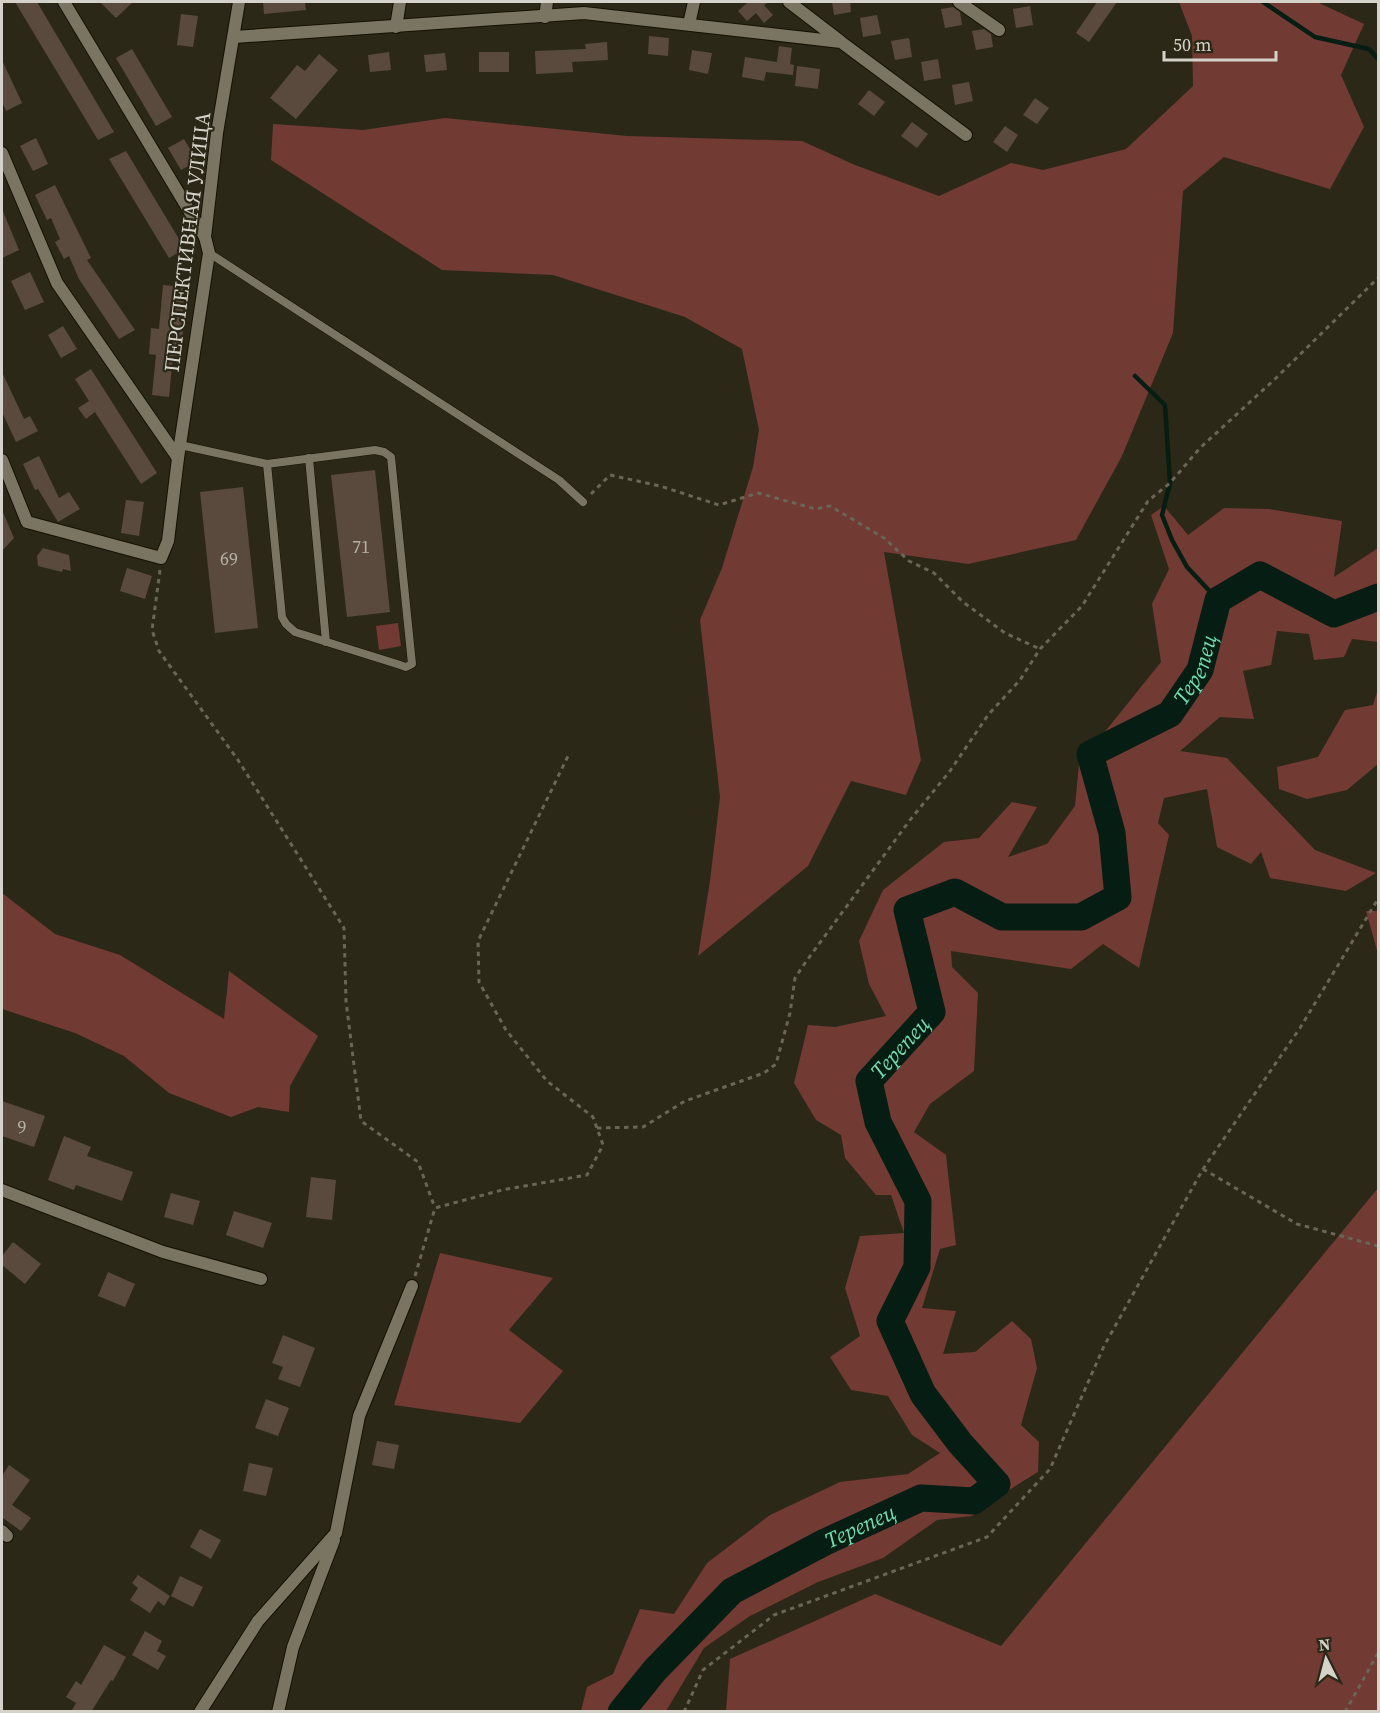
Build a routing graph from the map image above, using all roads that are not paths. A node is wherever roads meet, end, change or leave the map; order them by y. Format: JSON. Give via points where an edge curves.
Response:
{"nodes":[{"id":1,"x":238,"y":2,"type":"edge"},
{"id":2,"x":400,"y":2,"type":"edge"},
{"id":3,"x":547,"y":2,"type":"edge"},
{"id":4,"x":694,"y":2,"type":"edge"},
{"id":5,"x":789,"y":2,"type":"edge"},
{"id":6,"x":959,"y":2,"type":"edge"},
{"id":7,"x":68,"y":4,"type":"edge"},
{"id":8,"x":545,"y":17,"type":"junction"},
{"id":9,"x":689,"y":24,"type":"junction"},
{"id":10,"x":396,"y":27,"type":"junction"},
{"id":11,"x":999,"y":30,"type":"dead end"},
{"id":12,"x":234,"y":37,"type":"junction"},
{"id":13,"x":841,"y":42,"type":"junction"},
{"id":14,"x":966,"y":135,"type":"dead end"},
{"id":15,"x":2,"y":153,"type":"edge"},
{"id":16,"x":205,"y":237,"type":"junction"},
{"id":17,"x":209,"y":253,"type":"junction"},
{"id":18,"x":179,"y":452,"type":"junction"},
{"id":19,"x":309,"y":458,"type":"junction"},
{"id":20,"x":2,"y":460,"type":"edge"},
{"id":21,"x":267,"y":464,"type":"junction"},
{"id":22,"x":583,"y":502,"type":"road end"},
{"id":23,"x":326,"y":642,"type":"junction"},
{"id":24,"x":2,"y":1190,"type":"edge"},
{"id":25,"x":261,"y":1279,"type":"dead end"},
{"id":26,"x":412,"y":1286,"type":"road end"},
{"id":27,"x":336,"y":1533,"type":"junction"},
{"id":28,"x":200,"y":1712,"type":"edge"},
{"id":29,"x":278,"y":1712,"type":"edge"}],
"edges":[{"from":1,"to":12,"type":"street","name":"ПЕРСПЕКТИВНАЯ УЛИЦА"},
{"from":2,"to":10,"type":"street"},
{"from":3,"to":8,"type":"street"},
{"from":4,"to":9,"type":"street"},
{"from":5,"to":13,"type":"street"},
{"from":6,"to":11,"type":"street"},
{"from":7,"to":16,"type":"street"},
{"from":8,"to":9,"type":"street","via":[[584,13]]},
{"from":8,"to":10,"type":"street"},
{"from":9,"to":13,"type":"street"},
{"from":10,"to":12,"type":"street"},
{"from":12,"to":16,"type":"street","name":"ПЕРСПЕКТИВНАЯ УЛИЦА","via":[[217,133]]},
{"from":13,"to":14,"type":"street"},
{"from":15,"to":18,"type":"street","via":[[57,283]]},
{"from":16,"to":17,"type":"street","name":"ПЕРСПЕКТИВНАЯ УЛИЦА"},
{"from":17,"to":18,"type":"street","name":"ПЕРСПЕКТИВНАЯ УЛИЦА"},
{"from":17,"to":22,"type":"lane","via":[[559,480]]},
{"from":18,"to":20,"type":"street","name":"ПЕРСПЕКТИВНАЯ УЛИЦА","via":[[168,542],[161,558],[27,522]]},
{"from":18,"to":21,"type":"lane"},
{"from":19,"to":21,"type":"lane"},
{"from":19,"to":23,"type":"lane"},
{"from":19,"to":23,"type":"lane","via":[[375,450],[391,457],[412,664],[406,667]]},
{"from":21,"to":23,"type":"lane","via":[[282,617],[295,632]]},
{"from":24,"to":25,"type":"street","via":[[163,1252]]},
{"from":26,"to":27,"type":"street","via":[[359,1416]]},
{"from":27,"to":28,"type":"street","via":[[258,1621]]},
{"from":27,"to":29,"type":"street","via":[[293,1647]]}]}
